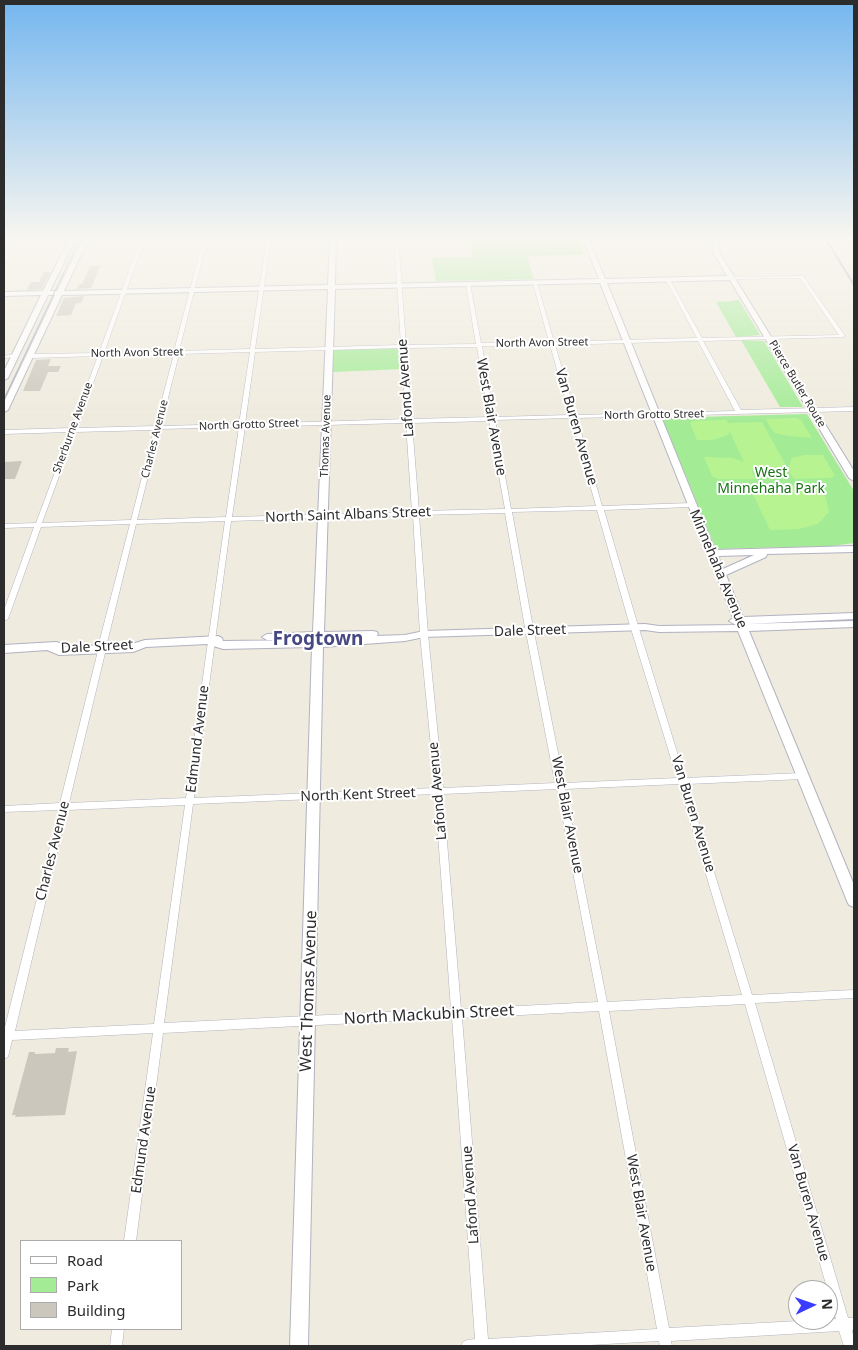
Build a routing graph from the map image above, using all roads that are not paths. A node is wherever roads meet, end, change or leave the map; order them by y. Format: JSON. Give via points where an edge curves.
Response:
{"nodes":[{"id":1,"x":42,"y":299,"type":"edge"},
{"id":2,"x":57,"y":299,"type":"edge"},
{"id":3,"x":120,"y":299,"type":"edge"},
{"id":4,"x":190,"y":299,"type":"edge"},
{"id":5,"x":261,"y":299,"type":"edge"},
{"id":6,"x":331,"y":299,"type":"edge"},
{"id":7,"x":401,"y":299,"type":"edge"},
{"id":8,"x":470,"y":299,"type":"edge"},
{"id":9,"x":540,"y":299,"type":"edge"},
{"id":10,"x":609,"y":299,"type":"edge"},
{"id":11,"x":678,"y":299,"type":"edge"},
{"id":12,"x":745,"y":299,"type":"edge"},
{"id":13,"x":817,"y":299,"type":"edge"},
{"id":14,"x":769,"y":338,"type":"junction"},
{"id":15,"x":700,"y":340,"type":"junction"},
{"id":16,"x":626,"y":341,"type":"junction"},
{"id":17,"x":552,"y":343,"type":"junction"},
{"id":18,"x":478,"y":345,"type":"junction"},
{"id":19,"x":404,"y":347,"type":"junction"},
{"id":20,"x":329,"y":348,"type":"junction"},
{"id":21,"x":253,"y":350,"type":"junction"},
{"id":22,"x":177,"y":352,"type":"junction"},
{"id":23,"x":100,"y":354,"type":"junction"},
{"id":24,"x":14,"y":356,"type":"junction"},
{"id":25,"x":31,"y":356,"type":"junction"},
{"id":26,"x":4,"y":357,"type":"edge"},
{"id":27,"x":4,"y":378,"type":"edge"},
{"id":28,"x":854,"y":409,"type":"edge"},
{"id":29,"x":4,"y":410,"type":"edge"},
{"id":30,"x":813,"y":410,"type":"junction"},
{"id":31,"x":738,"y":412,"type":"junction"},
{"id":32,"x":655,"y":414,"type":"junction"},
{"id":33,"x":574,"y":416,"type":"junction"},
{"id":34,"x":491,"y":419,"type":"junction"},
{"id":35,"x":409,"y":421,"type":"junction"},
{"id":36,"x":326,"y":423,"type":"junction"},
{"id":37,"x":242,"y":426,"type":"junction"},
{"id":38,"x":158,"y":428,"type":"junction"},
{"id":39,"x":72,"y":430,"type":"junction"},
{"id":40,"x":4,"y":432,"type":"edge"},
{"id":41,"x":854,"y":478,"type":"edge"},
{"id":42,"x":692,"y":505,"type":"junction"},
{"id":43,"x":600,"y":508,"type":"junction"},
{"id":44,"x":508,"y":510,"type":"junction"},
{"id":45,"x":415,"y":513,"type":"junction"},
{"id":46,"x":322,"y":516,"type":"junction"},
{"id":47,"x":228,"y":519,"type":"junction"},
{"id":48,"x":134,"y":522,"type":"junction"},
{"id":49,"x":38,"y":525,"type":"junction"},
{"id":50,"x":4,"y":526,"type":"edge"},
{"id":51,"x":854,"y":549,"type":"edge"},
{"id":52,"x":773,"y":552,"type":"junction"},
{"id":53,"x":712,"y":553,"type":"junction"},
{"id":54,"x":720,"y":574,"type":"junction"},
{"id":55,"x":854,"y":616,"type":"edge"},
{"id":56,"x":4,"y":619,"type":"edge"},
{"id":57,"x":742,"y":624,"type":"junction"},
{"id":58,"x":854,"y":624,"type":"edge"},
{"id":59,"x":640,"y":627,"type":"junction"},
{"id":60,"x":530,"y":631,"type":"junction"},
{"id":61,"x":419,"y":635,"type":"junction"},
{"id":62,"x":318,"y":640,"type":"junction"},
{"id":63,"x":211,"y":642,"type":"junction"},
{"id":64,"x":102,"y":646,"type":"junction"},
{"id":65,"x":4,"y":649,"type":"edge"},
{"id":66,"x":803,"y":776,"type":"junction"},
{"id":67,"x":683,"y":782,"type":"junction"},
{"id":68,"x":561,"y":786,"type":"junction"},
{"id":69,"x":439,"y":791,"type":"junction"},
{"id":70,"x":314,"y":796,"type":"junction"},
{"id":71,"x":190,"y":801,"type":"junction"},
{"id":72,"x":64,"y":807,"type":"junction"},
{"id":73,"x":4,"y":809,"type":"edge"},
{"id":74,"x":854,"y":901,"type":"edge"},
{"id":75,"x":854,"y":994,"type":"edge"},
{"id":76,"x":749,"y":1000,"type":"junction"},
{"id":77,"x":603,"y":1006,"type":"junction"},
{"id":78,"x":457,"y":1014,"type":"junction"},
{"id":79,"x":309,"y":1021,"type":"junction"},
{"id":80,"x":160,"y":1028,"type":"junction"},
{"id":81,"x":6,"y":1036,"type":"edge"},
{"id":82,"x":4,"y":1054,"type":"edge"},
{"id":83,"x":130,"y":1240,"type":"edge"},
{"id":84,"x":849,"y":1324,"type":"edge"},
{"id":85,"x":118,"y":1330,"type":"edge"},
{"id":86,"x":665,"y":1341,"type":"edge"},
{"id":87,"x":116,"y":1346,"type":"edge"},
{"id":88,"x":299,"y":1346,"type":"edge"},
{"id":89,"x":467,"y":1346,"type":"edge"},
{"id":90,"x":482,"y":1346,"type":"edge"},
{"id":91,"x":850,"y":1346,"type":"edge"}],
"edges":[{"from":1,"to":24,"type":"street"},
{"from":2,"to":25,"type":"street"},
{"from":3,"to":23,"type":"street","name":"Sherburne Avenue"},
{"from":4,"to":22,"type":"street","name":"Charles Avenue"},
{"from":5,"to":21,"type":"street","name":"Edmund Avenue"},
{"from":6,"to":20,"type":"street","name":"Thomas Avenue"},
{"from":7,"to":19,"type":"street","name":"Lafond Avenue"},
{"from":8,"to":18,"type":"street","name":"West Blair Avenue"},
{"from":9,"to":17,"type":"street","name":"Van Buren Avenue"},
{"from":10,"to":16,"type":"street","name":"Minnehaha Avenue"},
{"from":11,"to":15,"type":"street"},
{"from":12,"to":14,"type":"street","name":"Pierce Butler Route"},
{"from":13,"to":14,"type":"street","name":"North Avon Street","via":[[843,336]]},
{"from":14,"to":15,"type":"street","name":"North Avon Street"},
{"from":14,"to":30,"type":"street","name":"Pierce Butler Route"},
{"from":15,"to":16,"type":"street","name":"North Avon Street"},
{"from":15,"to":31,"type":"street"},
{"from":16,"to":17,"type":"street","name":"North Avon Street"},
{"from":16,"to":32,"type":"street","name":"Minnehaha Avenue"},
{"from":17,"to":18,"type":"street","name":"North Avon Street"},
{"from":17,"to":33,"type":"street","name":"Van Buren Avenue"},
{"from":18,"to":19,"type":"street","name":"North Avon Street"},
{"from":18,"to":34,"type":"street","name":"West Blair Avenue"},
{"from":19,"to":20,"type":"street","name":"North Avon Street"},
{"from":19,"to":35,"type":"street","name":"Lafond Avenue"},
{"from":20,"to":21,"type":"street","name":"North Avon Street"},
{"from":20,"to":36,"type":"street","name":"Thomas Avenue"},
{"from":21,"to":22,"type":"street","name":"North Avon Street"},
{"from":21,"to":37,"type":"street","name":"Edmund Avenue"},
{"from":22,"to":23,"type":"street","name":"North Avon Street"},
{"from":22,"to":38,"type":"street","name":"Charles Avenue"},
{"from":23,"to":25,"type":"street","name":"North Avon Street"},
{"from":23,"to":39,"type":"street","name":"Sherburne Avenue"},
{"from":24,"to":26,"type":"street"},
{"from":24,"to":27,"type":"street"},
{"from":25,"to":29,"type":"street"},
{"from":28,"to":30,"type":"street","name":"North Grotto Street"},
{"from":30,"to":31,"type":"street","name":"North Grotto Street"},
{"from":30,"to":41,"type":"street","name":"Pierce Butler Route"},
{"from":31,"to":32,"type":"street","name":"North Grotto Street"},
{"from":32,"to":33,"type":"street","name":"North Grotto Street"},
{"from":32,"to":42,"type":"street","name":"Minnehaha Avenue"},
{"from":33,"to":34,"type":"street","name":"North Grotto Street"},
{"from":33,"to":43,"type":"street","name":"Van Buren Avenue"},
{"from":34,"to":35,"type":"street","name":"North Grotto Street"},
{"from":34,"to":44,"type":"street","name":"West Blair Avenue"},
{"from":35,"to":36,"type":"street","name":"North Grotto Street"},
{"from":35,"to":45,"type":"street","name":"Lafond Avenue"},
{"from":36,"to":37,"type":"street","name":"North Grotto Street"},
{"from":36,"to":46,"type":"street","name":"Thomas Avenue"},
{"from":37,"to":38,"type":"street","name":"North Grotto Street"},
{"from":37,"to":47,"type":"street","name":"Edmund Avenue"},
{"from":38,"to":39,"type":"street","name":"North Grotto Street"},
{"from":38,"to":48,"type":"street","name":"Charles Avenue"},
{"from":39,"to":40,"type":"street","name":"North Grotto Street"},
{"from":39,"to":49,"type":"street","name":"Sherburne Avenue"},
{"from":42,"to":43,"type":"street","name":"North Saint Albans Street"},
{"from":42,"to":53,"type":"street","name":"Minnehaha Avenue"},
{"from":43,"to":44,"type":"street","name":"North Saint Albans Street"},
{"from":43,"to":59,"type":"street","name":"Van Buren Avenue"},
{"from":44,"to":45,"type":"street","name":"North Saint Albans Street"},
{"from":44,"to":60,"type":"street","name":"West Blair Avenue"},
{"from":45,"to":46,"type":"street","name":"North Saint Albans Street"},
{"from":45,"to":61,"type":"street","name":"Lafond Avenue"},
{"from":46,"to":47,"type":"street","name":"North Saint Albans Street"},
{"from":46,"to":62,"type":"street","name":"Thomas Avenue"},
{"from":47,"to":48,"type":"street","name":"North Saint Albans Street"},
{"from":47,"to":63,"type":"street","name":"Edmund Avenue"},
{"from":48,"to":49,"type":"street","name":"North Saint Albans Street"},
{"from":48,"to":64,"type":"street","name":"Charles Avenue"},
{"from":49,"to":50,"type":"street","name":"North Saint Albans Street"},
{"from":49,"to":56,"type":"street","name":"Sherburne Avenue"},
{"from":51,"to":52,"type":"street"},
{"from":52,"to":53,"type":"street"},
{"from":52,"to":54,"type":"street"},
{"from":53,"to":54,"type":"street","name":"Minnehaha Avenue"},
{"from":54,"to":57,"type":"street","name":"Minnehaha Avenue"},
{"from":55,"to":57,"type":"street","name":"Dale Street"},
{"from":57,"to":58,"type":"street","name":"Dale Street"},
{"from":57,"to":59,"type":"street","name":"Dale Street","via":[[658,629]]},
{"from":57,"to":66,"type":"street","name":"Minnehaha Avenue"},
{"from":59,"to":60,"type":"street","name":"Dale Street"},
{"from":59,"to":67,"type":"street","name":"Van Buren Avenue"},
{"from":60,"to":61,"type":"street","name":"Dale Street"},
{"from":60,"to":68,"type":"street","name":"West Blair Avenue"},
{"from":61,"to":62,"type":"street","name":"Dale Street"},
{"from":61,"to":69,"type":"street","name":"Lafond Avenue"},
{"from":62,"to":63,"type":"street","name":"Dale Street","via":[[223,645]]},
{"from":62,"to":70,"type":"street","name":"West Thomas Avenue"},
{"from":63,"to":64,"type":"street","name":"Dale Street","via":[[144,644],[132,648]]},
{"from":63,"to":71,"type":"street","name":"Edmund Avenue"},
{"from":64,"to":65,"type":"street","name":"Dale Street","via":[[58,651],[50,648]]},
{"from":64,"to":72,"type":"street","name":"Charles Avenue"},
{"from":66,"to":67,"type":"street","name":"North Kent Street"},
{"from":66,"to":74,"type":"street","name":"Minnehaha Avenue"},
{"from":67,"to":68,"type":"street","name":"North Kent Street"},
{"from":67,"to":76,"type":"street","name":"Van Buren Avenue"},
{"from":68,"to":69,"type":"street","name":"North Kent Street"},
{"from":68,"to":77,"type":"street","name":"West Blair Avenue"},
{"from":69,"to":70,"type":"street","name":"North Kent Street"},
{"from":69,"to":78,"type":"street","name":"Lafond Avenue"},
{"from":70,"to":71,"type":"street","name":"North Kent Street"},
{"from":70,"to":79,"type":"street","name":"West Thomas Avenue"},
{"from":71,"to":72,"type":"street","name":"North Kent Street"},
{"from":71,"to":80,"type":"street","name":"Edmund Avenue"},
{"from":72,"to":73,"type":"street","name":"North Kent Street"},
{"from":72,"to":81,"type":"street","name":"Charles Avenue"},
{"from":75,"to":76,"type":"street","name":"North Mackubin Street"},
{"from":76,"to":77,"type":"street","name":"North Mackubin Street"},
{"from":76,"to":84,"type":"street","name":"Van Buren Avenue"},
{"from":77,"to":78,"type":"street","name":"North Mackubin Street"},
{"from":77,"to":86,"type":"street","name":"West Blair Avenue"},
{"from":78,"to":79,"type":"street","name":"North Mackubin Street"},
{"from":78,"to":90,"type":"street","name":"Lafond Avenue"},
{"from":79,"to":80,"type":"street","name":"North Mackubin Street"},
{"from":79,"to":88,"type":"street","name":"West Thomas Avenue"},
{"from":80,"to":81,"type":"street","name":"North Mackubin Street"},
{"from":80,"to":83,"type":"street","name":"Edmund Avenue"},
{"from":81,"to":82,"type":"street","name":"Charles Avenue"},
{"from":84,"to":86,"type":"street"},
{"from":84,"to":91,"type":"street","name":"Van Buren Avenue"},
{"from":85,"to":87,"type":"street"},
{"from":86,"to":90,"type":"street"},
{"from":89,"to":90,"type":"street"}]}
